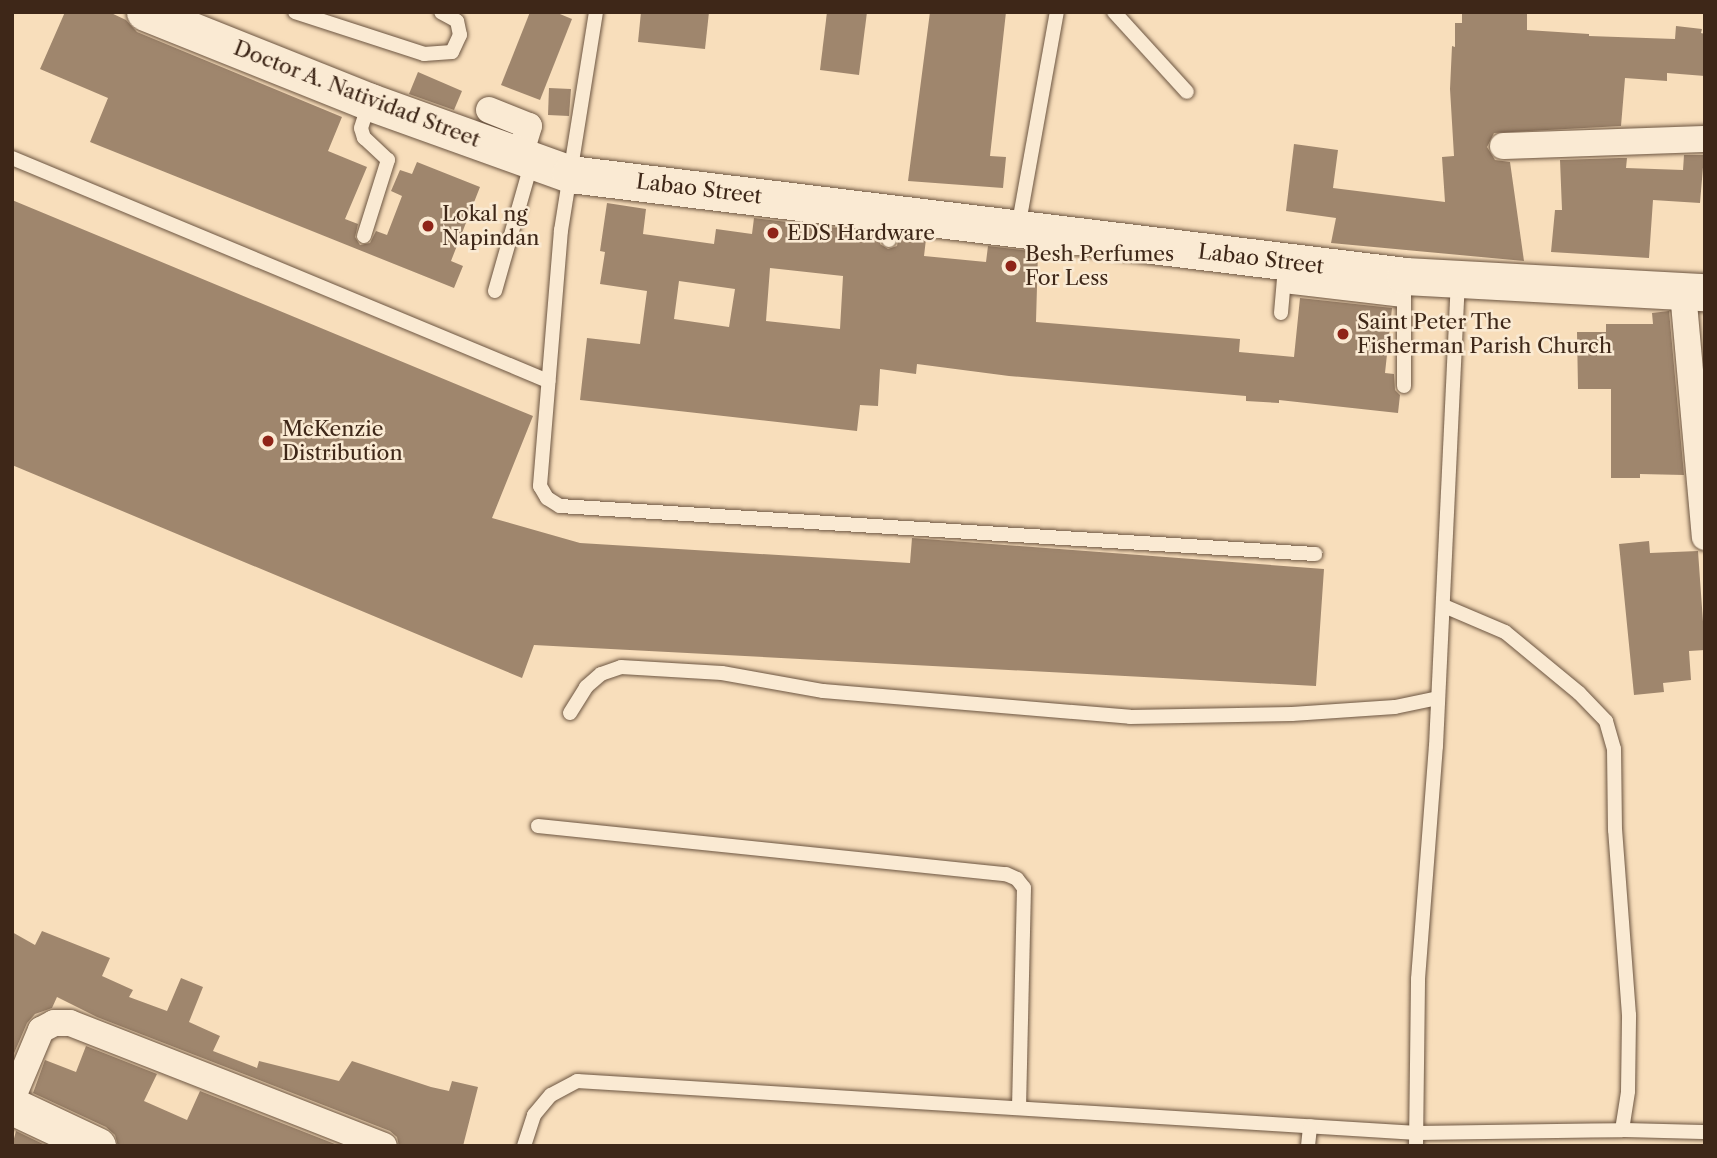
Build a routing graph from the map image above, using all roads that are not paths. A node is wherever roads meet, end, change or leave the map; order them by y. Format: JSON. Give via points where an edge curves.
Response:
{"nodes":[{"id":1,"x":145,"y":12,"type":"edge"},
{"id":2,"x":295,"y":12,"type":"edge"},
{"id":3,"x":441,"y":12,"type":"edge"},
{"id":4,"x":596,"y":12,"type":"edge"},
{"id":5,"x":1057,"y":12,"type":"edge"},
{"id":6,"x":1114,"y":12,"type":"edge"},
{"id":7,"x":1187,"y":92,"type":"dead end"},
{"id":8,"x":370,"y":102,"type":"junction"},
{"id":9,"x":489,"y":110,"type":"dead end"},
{"id":10,"x":1705,"y":139,"type":"edge"},
{"id":11,"x":1503,"y":146,"type":"dead end"},
{"id":12,"x":12,"y":158,"type":"edge"},
{"id":13,"x":526,"y":158,"type":"junction"},
{"id":14,"x":570,"y":174,"type":"junction"},
{"id":15,"x":1018,"y":228,"type":"junction"},
{"id":16,"x":364,"y":236,"type":"dead end"},
{"id":17,"x":1285,"y":274,"type":"junction"},
{"id":18,"x":1458,"y":281,"type":"junction"},
{"id":19,"x":1404,"y":288,"type":"junction"},
{"id":20,"x":495,"y":291,"type":"dead end"},
{"id":21,"x":1694,"y":292,"type":"edge"},
{"id":22,"x":1281,"y":313,"type":"dead end"},
{"id":23,"x":548,"y":381,"type":"junction"},
{"id":24,"x":1404,"y":386,"type":"dead end"},
{"id":25,"x":1705,"y":537,"type":"edge"},
{"id":26,"x":1315,"y":554,"type":"dead end"},
{"id":27,"x":1444,"y":606,"type":"junction"},
{"id":28,"x":1438,"y":698,"type":"junction"},
{"id":29,"x":570,"y":713,"type":"dead end"},
{"id":30,"x":538,"y":826,"type":"dead end"},
{"id":31,"x":12,"y":1099,"type":"edge"},
{"id":32,"x":12,"y":1106,"type":"edge"},
{"id":33,"x":1019,"y":1107,"type":"junction"},
{"id":34,"x":1310,"y":1126,"type":"junction"},
{"id":35,"x":1622,"y":1130,"type":"junction"},
{"id":36,"x":1705,"y":1132,"type":"edge"},
{"id":37,"x":1417,"y":1139,"type":"edge"},
{"id":38,"x":97,"y":1146,"type":"edge"},
{"id":39,"x":384,"y":1146,"type":"edge"},
{"id":40,"x":524,"y":1146,"type":"edge"},
{"id":41,"x":1308,"y":1146,"type":"edge"}],
"edges":[{"from":1,"to":8,"type":"main road","name":"Doctor A. Natividad Street"},
{"from":2,"to":3,"type":"lane","via":[[424,54],[452,52],[460,35],[457,21]]},
{"from":4,"to":14,"type":"lane"},
{"from":5,"to":15,"type":"lane"},
{"from":6,"to":7,"type":"lane"},
{"from":8,"to":13,"type":"main road","name":"Doctor A. Natividad Street"},
{"from":8,"to":16,"type":"lane","via":[[361,128],[369,146],[388,160]]},
{"from":9,"to":13,"type":"street","via":[[529,126]]},
{"from":10,"to":11,"type":"street"},
{"from":12,"to":23,"type":"lane"},
{"from":13,"to":14,"type":"main road","name":"Doctor A. Natividad Street"},
{"from":13,"to":20,"type":"lane"},
{"from":14,"to":15,"type":"main road","name":"Labao Street","via":[[890,226]]},
{"from":14,"to":23,"type":"lane"},
{"from":15,"to":17,"type":"main road","name":"Labao Street"},
{"from":17,"to":19,"type":"main road","name":"Labao Street"},
{"from":17,"to":22,"type":"lane"},
{"from":18,"to":19,"type":"main road","name":"Labao Street"},
{"from":18,"to":21,"type":"main road","name":"Labao Street"},
{"from":18,"to":27,"type":"lane"},
{"from":19,"to":24,"type":"lane"},
{"from":21,"to":25,"type":"street"},
{"from":23,"to":26,"type":"lane","via":[[540,486],[547,498],[560,506]]},
{"from":27,"to":28,"type":"lane"},
{"from":27,"to":35,"type":"lane","via":[[1505,632],[1606,721],[1614,749],[1615,830],[1629,1015],[1628,1091]]},
{"from":28,"to":29,"type":"lane","via":[[1395,707],[1292,714],[1130,717],[823,691],[722,673],[621,667],[601,674],[586,687]]},
{"from":28,"to":37,"type":"lane","via":[[1418,979]]},
{"from":30,"to":33,"type":"lane","via":[[1017,878],[1024,888]]},
{"from":31,"to":39,"type":"street","via":[[41,1030],[54,1023],[70,1023]]},
{"from":32,"to":38,"type":"main road"},
{"from":33,"to":34,"type":"lane"},
{"from":33,"to":40,"type":"lane","via":[[577,1081],[551,1095],[534,1115]]},
{"from":34,"to":37,"type":"lane"},
{"from":34,"to":41,"type":"lane"},
{"from":35,"to":36,"type":"lane"},
{"from":35,"to":37,"type":"lane"}]}
